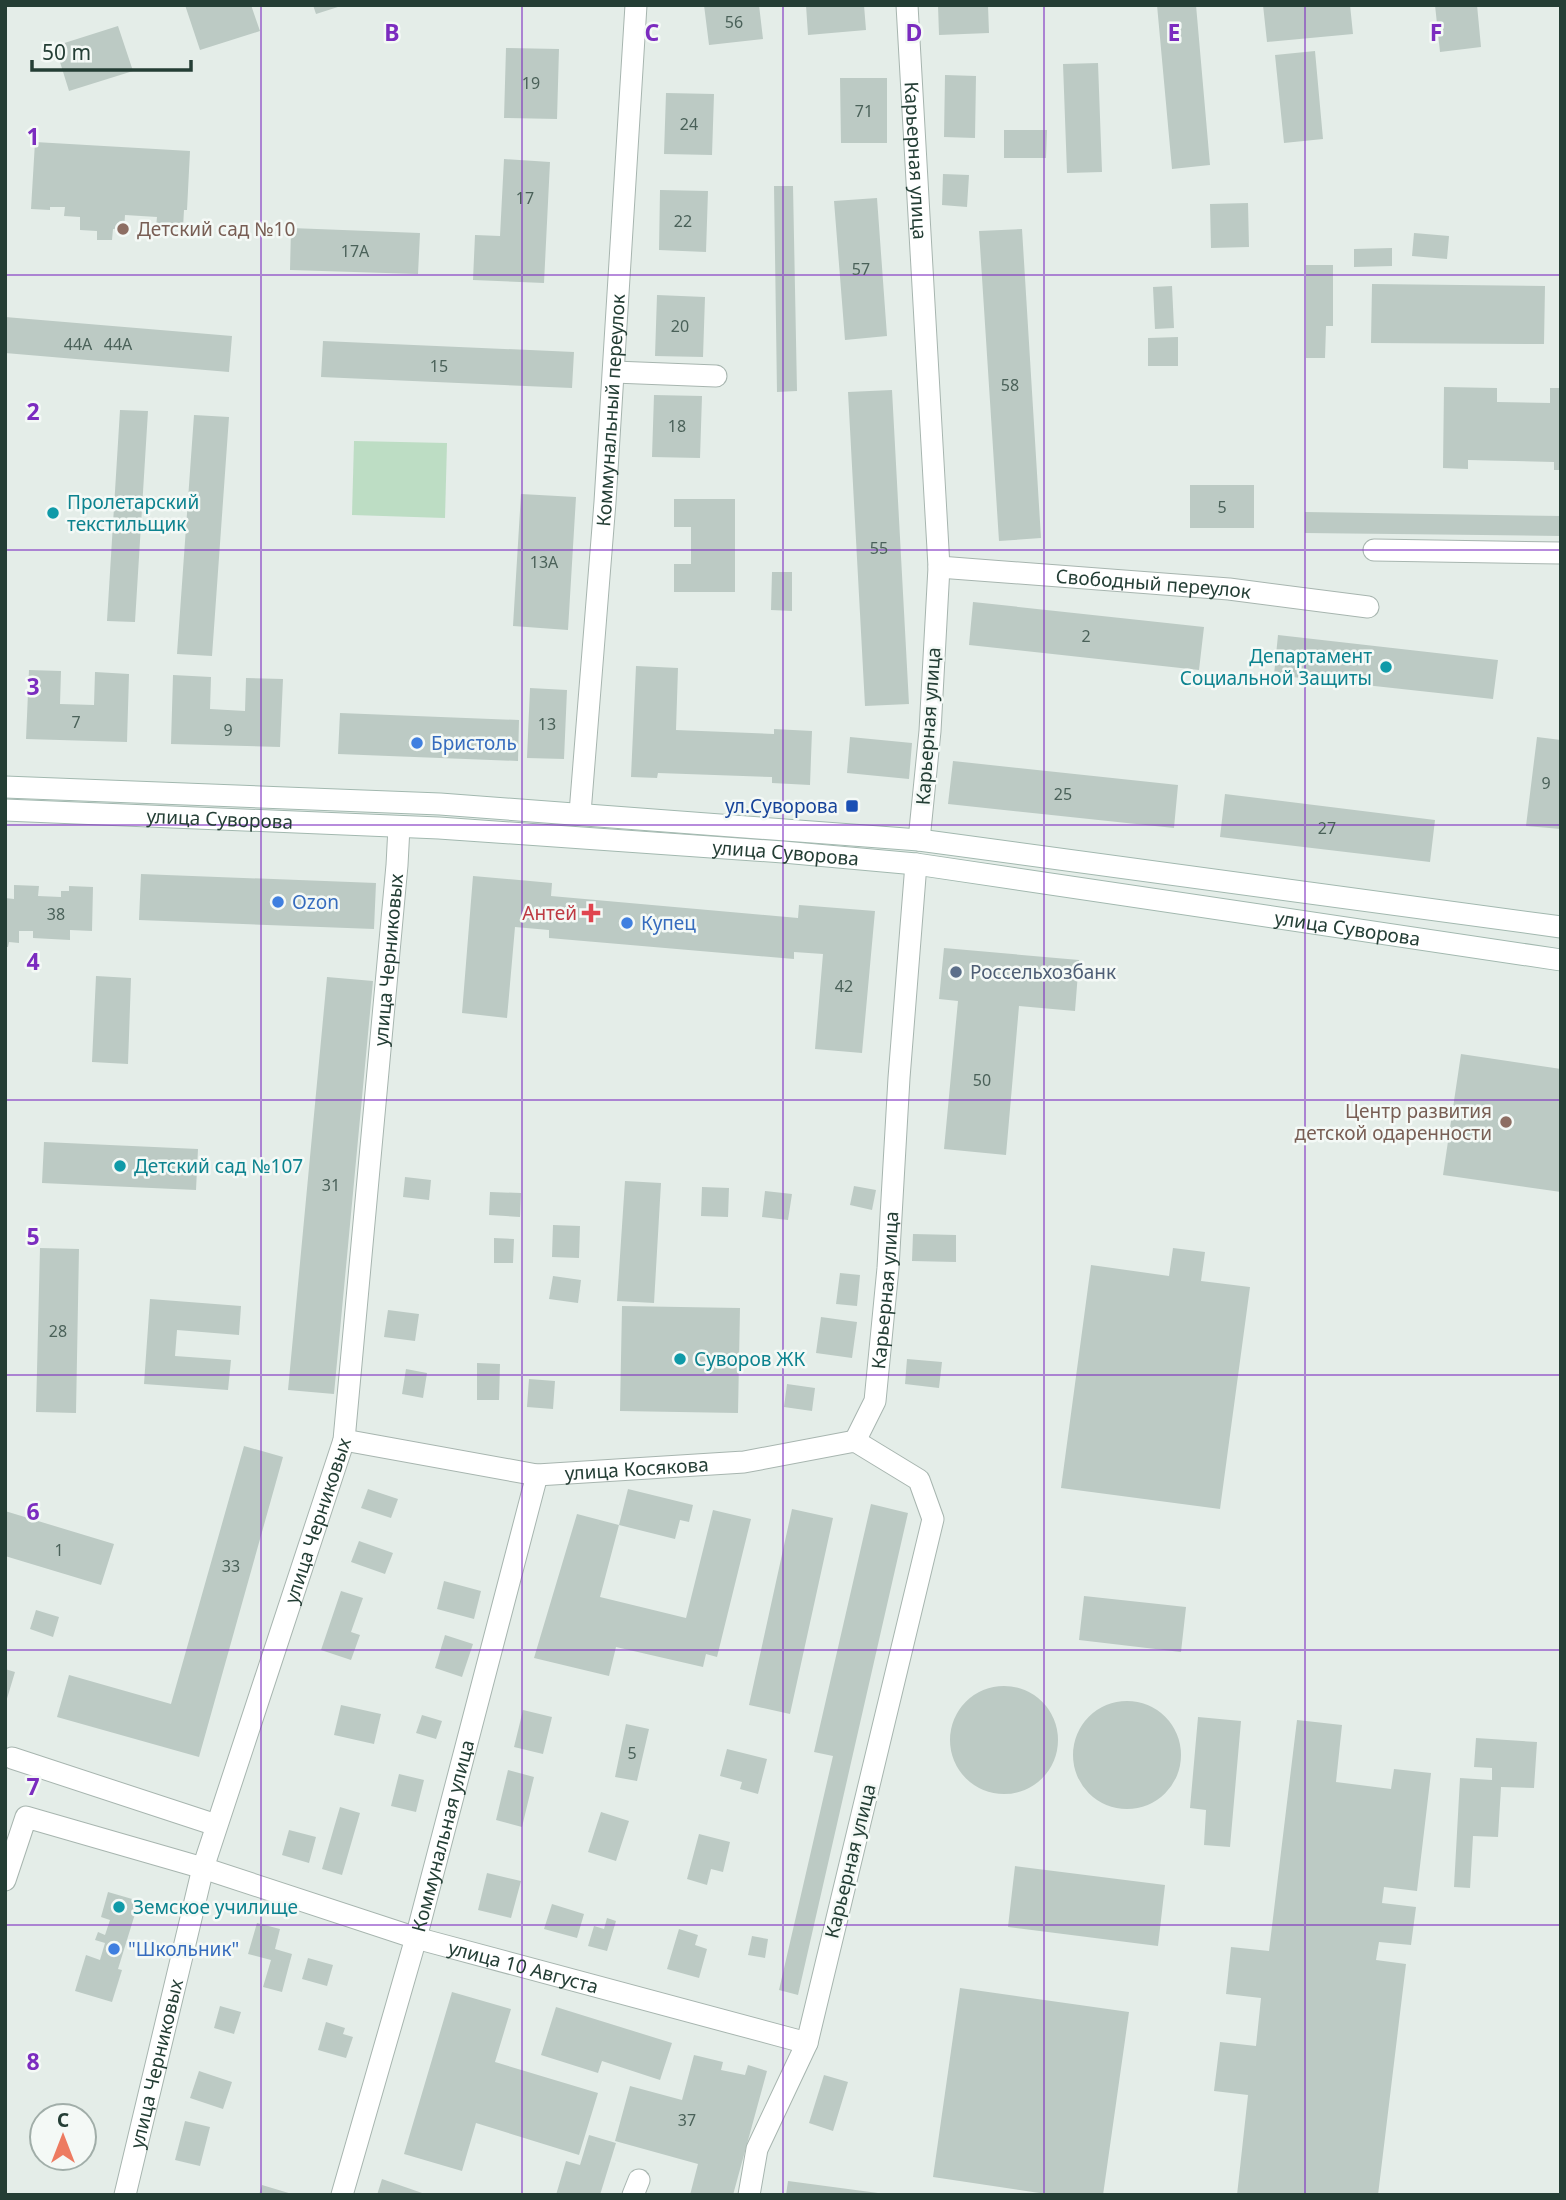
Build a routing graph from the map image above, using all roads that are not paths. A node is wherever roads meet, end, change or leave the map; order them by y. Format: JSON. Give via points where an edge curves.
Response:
{"nodes":[{"id":1,"x":636,"y":5,"type":"edge"},
{"id":2,"x":907,"y":5,"type":"edge"},
{"id":3,"x":614,"y":373,"type":"junction"},
{"id":4,"x":716,"y":376,"type":"dead end"},
{"id":5,"x":1374,"y":550,"type":"dead end"},
{"id":6,"x":1561,"y":553,"type":"edge"},
{"id":7,"x":939,"y":567,"type":"junction"},
{"id":8,"x":1368,"y":607,"type":"dead end"},
{"id":9,"x":5,"y":787,"type":"edge"},
{"id":10,"x":5,"y":810,"type":"edge"},
{"id":11,"x":580,"y":814,"type":"junction"},
{"id":12,"x":399,"y":827,"type":"junction"},
{"id":13,"x":919,"y":840,"type":"junction"},
{"id":14,"x":916,"y":864,"type":"junction"},
{"id":15,"x":1561,"y":927,"type":"edge"},
{"id":16,"x":1561,"y":960,"type":"edge"},
{"id":17,"x":344,"y":1440,"type":"junction"},
{"id":18,"x":855,"y":1441,"type":"junction"},
{"id":19,"x":537,"y":1475,"type":"junction"},
{"id":20,"x":12,"y":1758,"type":"dead end"},
{"id":21,"x":216,"y":1825,"type":"junction"},
{"id":22,"x":203,"y":1868,"type":"junction"},
{"id":23,"x":5,"y":1880,"type":"edge"},
{"id":24,"x":416,"y":1938,"type":"junction"},
{"id":25,"x":807,"y":2043,"type":"junction"},
{"id":26,"x":125,"y":2195,"type":"edge"},
{"id":27,"x":342,"y":2195,"type":"edge"},
{"id":28,"x":749,"y":2195,"type":"edge"}],
"edges":[{"from":1,"to":3,"type":"street","name":"Коммунальный переулок"},
{"from":2,"to":7,"type":"street","name":"Карьерная улица"},
{"from":3,"to":4,"type":"street"},
{"from":3,"to":11,"type":"street","name":"Коммунальный переулок"},
{"from":5,"to":6,"type":"street"},
{"from":7,"to":8,"type":"street","name":"Свободный переулок","via":[[1229,589]]},
{"from":7,"to":13,"type":"street","name":"Карьерная улица"},
{"from":9,"to":11,"type":"street","name":"улица Суворова"},
{"from":10,"to":12,"type":"street","name":"улица Суворова"},
{"from":11,"to":13,"type":"street","name":"улица Суворова"},
{"from":12,"to":14,"type":"street","name":"улица Суворова"},
{"from":12,"to":17,"type":"street","name":"улица Черниковых"},
{"from":13,"to":14,"type":"street","name":"Карьерная улица"},
{"from":13,"to":15,"type":"street","name":"улица Суворова"},
{"from":14,"to":16,"type":"street","name":"улица Суворова"},
{"from":14,"to":18,"type":"street","name":"Карьерная улица","via":[[875,1401]]},
{"from":17,"to":19,"type":"street","name":"улица Косякова"},
{"from":17,"to":21,"type":"street","name":"улица Черниковых"},
{"from":18,"to":19,"type":"street","name":"улица Косякова","via":[[744,1462]]},
{"from":18,"to":25,"type":"street","name":"Карьерная улица","via":[[919,1480],[933,1519]]},
{"from":19,"to":24,"type":"street","name":"Коммунальная улица"},
{"from":20,"to":21,"type":"street"},
{"from":21,"to":22,"type":"street","name":"улица Черниковых"},
{"from":22,"to":23,"type":"street","name":"улица 10 Августа","via":[[26,1817]]},
{"from":22,"to":24,"type":"street","name":"улица 10 Августа"},
{"from":22,"to":26,"type":"street","name":"улица Черниковых"},
{"from":24,"to":25,"type":"street","name":"улица 10 Августа"},
{"from":24,"to":27,"type":"street","name":"Коммунальная улица"},
{"from":25,"to":28,"type":"street","name":"Карьерная улица","via":[[757,2149]]}]}
